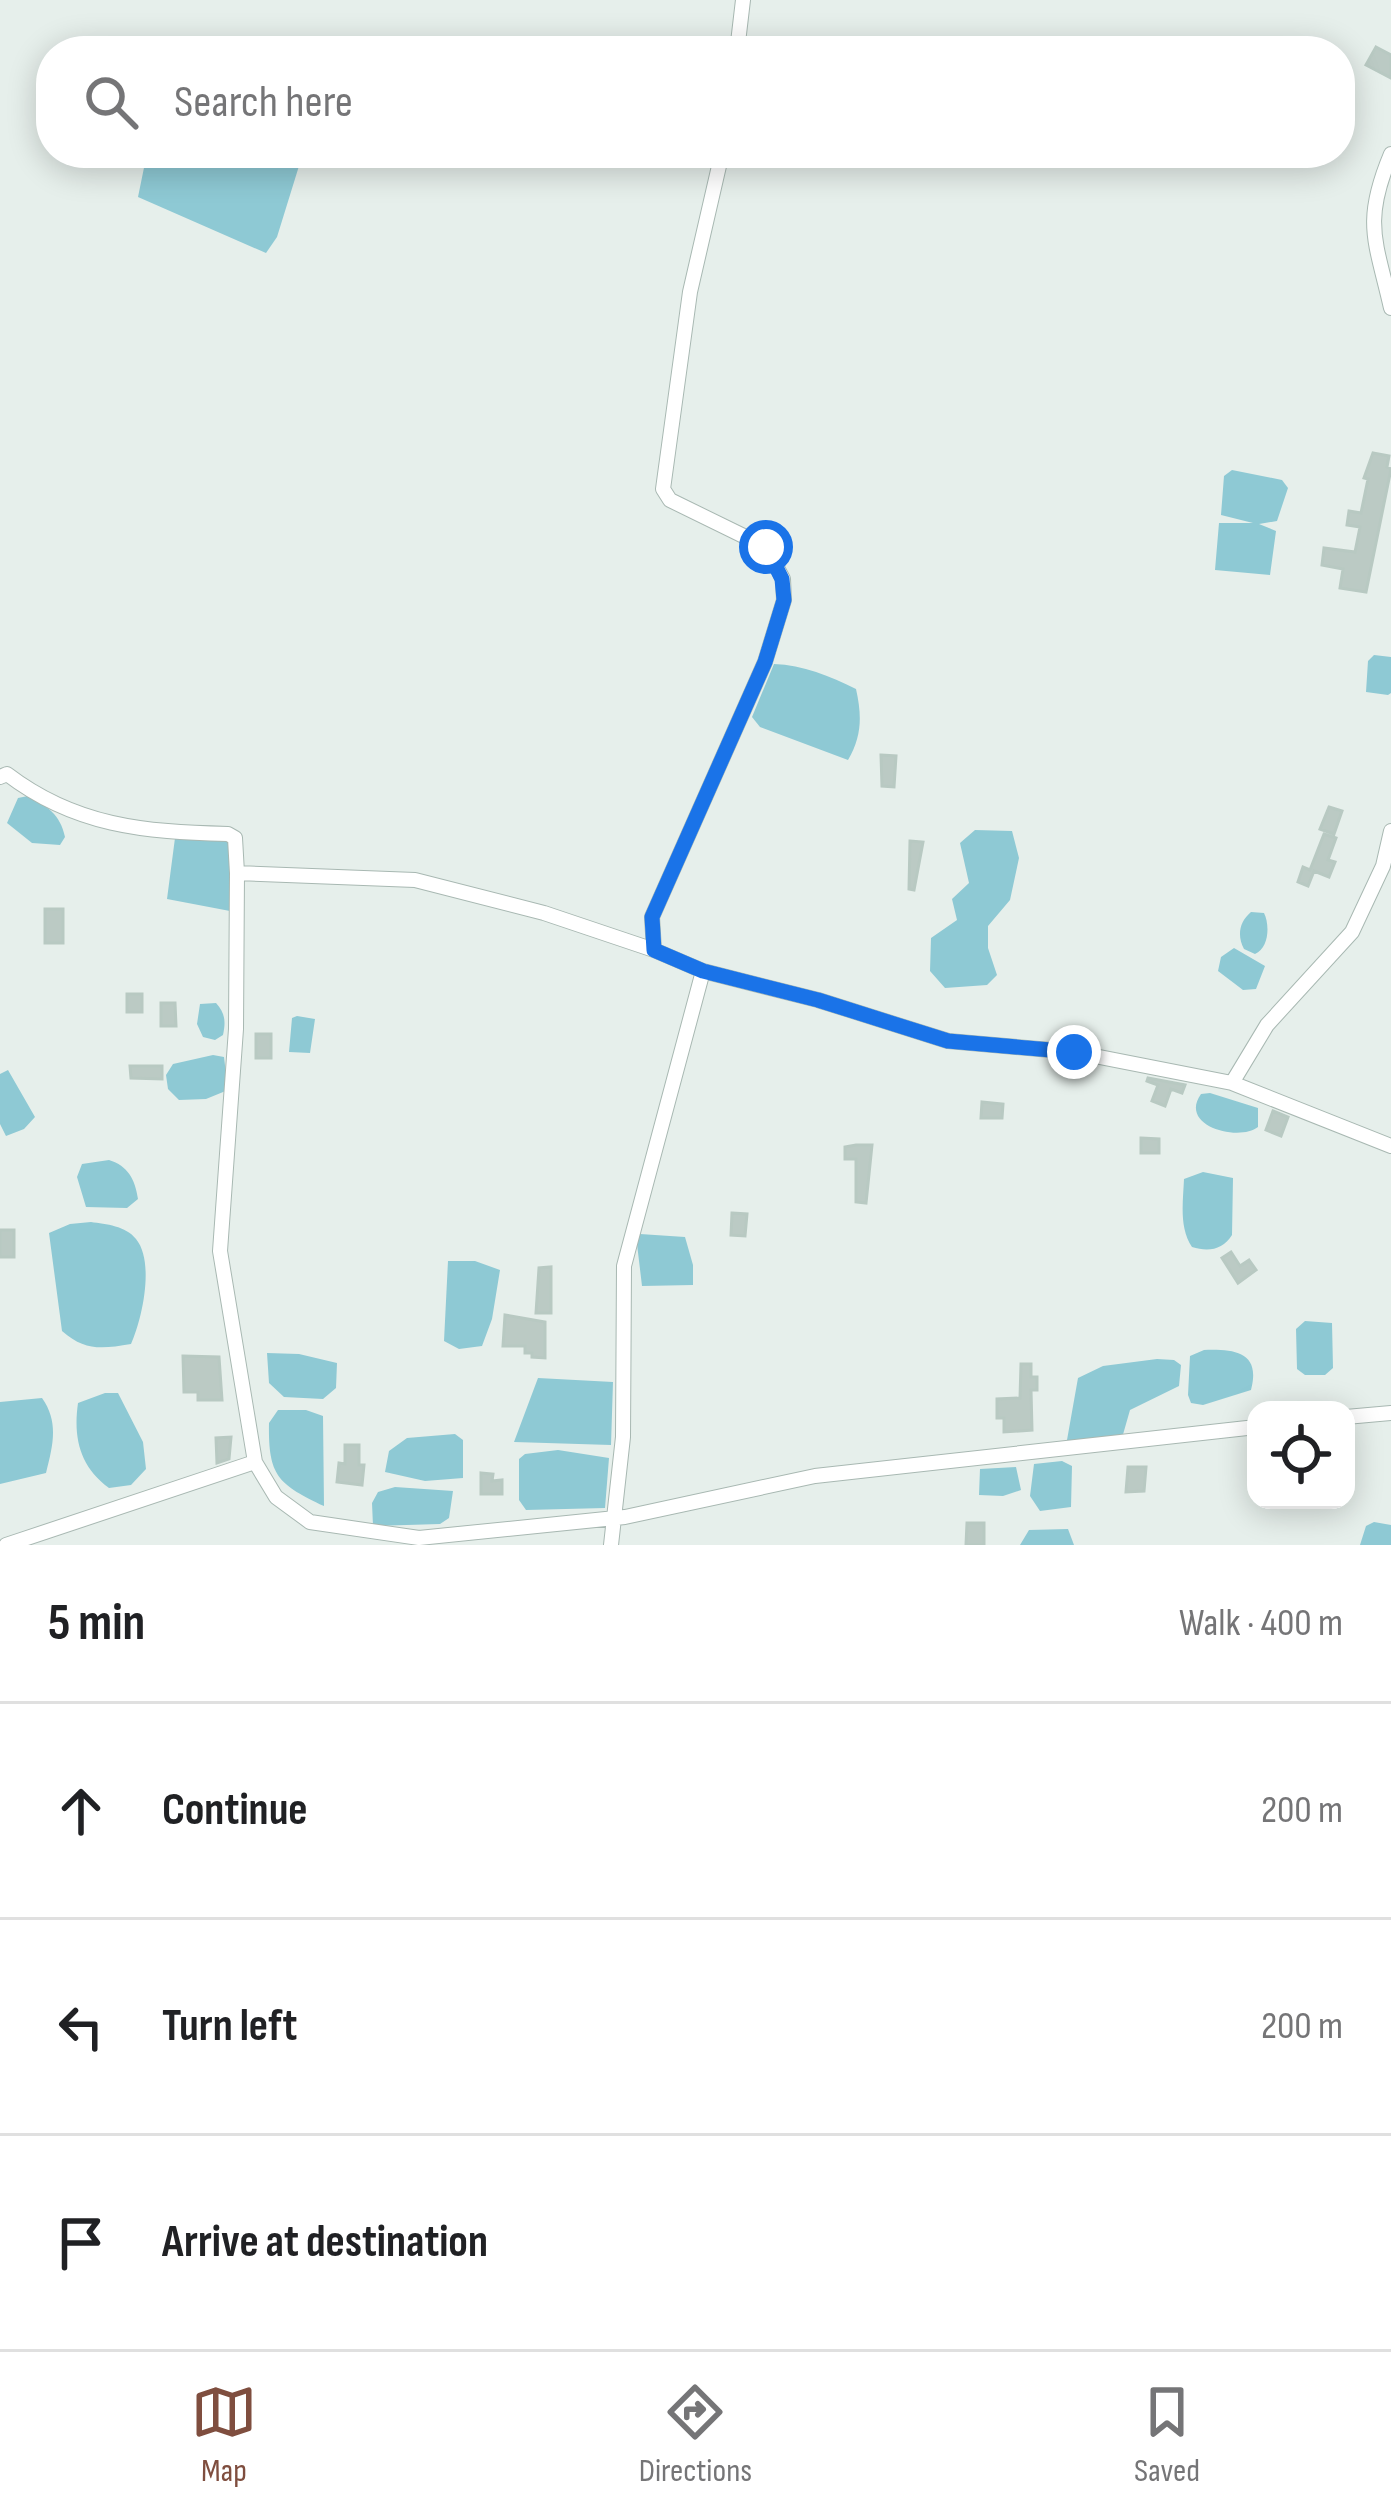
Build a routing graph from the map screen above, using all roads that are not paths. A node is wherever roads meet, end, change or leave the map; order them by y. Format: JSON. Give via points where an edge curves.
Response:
{"nodes":[{"id":1,"x":743,"y":0,"type":"edge"},
{"id":2,"x":739,"y":36,"type":"edge"},
{"id":3,"x":1391,"y":154,"type":"edge"},
{"id":4,"x":719,"y":168,"type":"edge"},
{"id":5,"x":1391,"y":308,"type":"edge"},
{"id":6,"x":0,"y":777,"type":"edge"},
{"id":7,"x":1391,"y":831,"type":"edge"},
{"id":8,"x":237,"y":873,"type":"junction"},
{"id":9,"x":654,"y":950,"type":"junction"},
{"id":10,"x":703,"y":971,"type":"junction"},
{"id":11,"x":1232,"y":1083,"type":"junction"},
{"id":12,"x":1391,"y":1146,"type":"edge"},
{"id":13,"x":1391,"y":1413,"type":"edge"},
{"id":14,"x":1355,"y":1417,"type":"edge"},
{"id":15,"x":1247,"y":1427,"type":"edge"},
{"id":16,"x":255,"y":1462,"type":"junction"},
{"id":17,"x":613,"y":1518,"type":"junction"},
{"id":18,"x":6,"y":1545,"type":"edge"},
{"id":19,"x":611,"y":1545,"type":"edge"}],
"edges":[{"from":1,"to":2,"type":"street"},
{"from":3,"to":5,"type":"street","via":[[1372,225]]},
{"from":4,"to":9,"type":"street","via":[[690,292],[663,489],[670,500],[766,547],[784,600],[765,662],[652,917]]},
{"from":6,"to":8,"type":"street","via":[[7,773],[40,799],[104,824],[228,834]]},
{"from":7,"to":11,"type":"street","via":[[1352,932],[1267,1025]]},
{"from":8,"to":9,"type":"street","via":[[415,880]]},
{"from":8,"to":16,"type":"street","via":[[220,1252]]},
{"from":9,"to":10,"type":"street"},
{"from":10,"to":11,"type":"street","via":[[948,1041],[1074,1052]]},
{"from":10,"to":17,"type":"street","via":[[624,1267],[626,1368]]},
{"from":11,"to":12,"type":"street"},
{"from":13,"to":14,"type":"street"},
{"from":15,"to":17,"type":"street","via":[[815,1475]]},
{"from":16,"to":17,"type":"street","via":[[276,1497],[310,1522],[419,1538]]},
{"from":16,"to":18,"type":"street"},
{"from":17,"to":19,"type":"street"}]}
